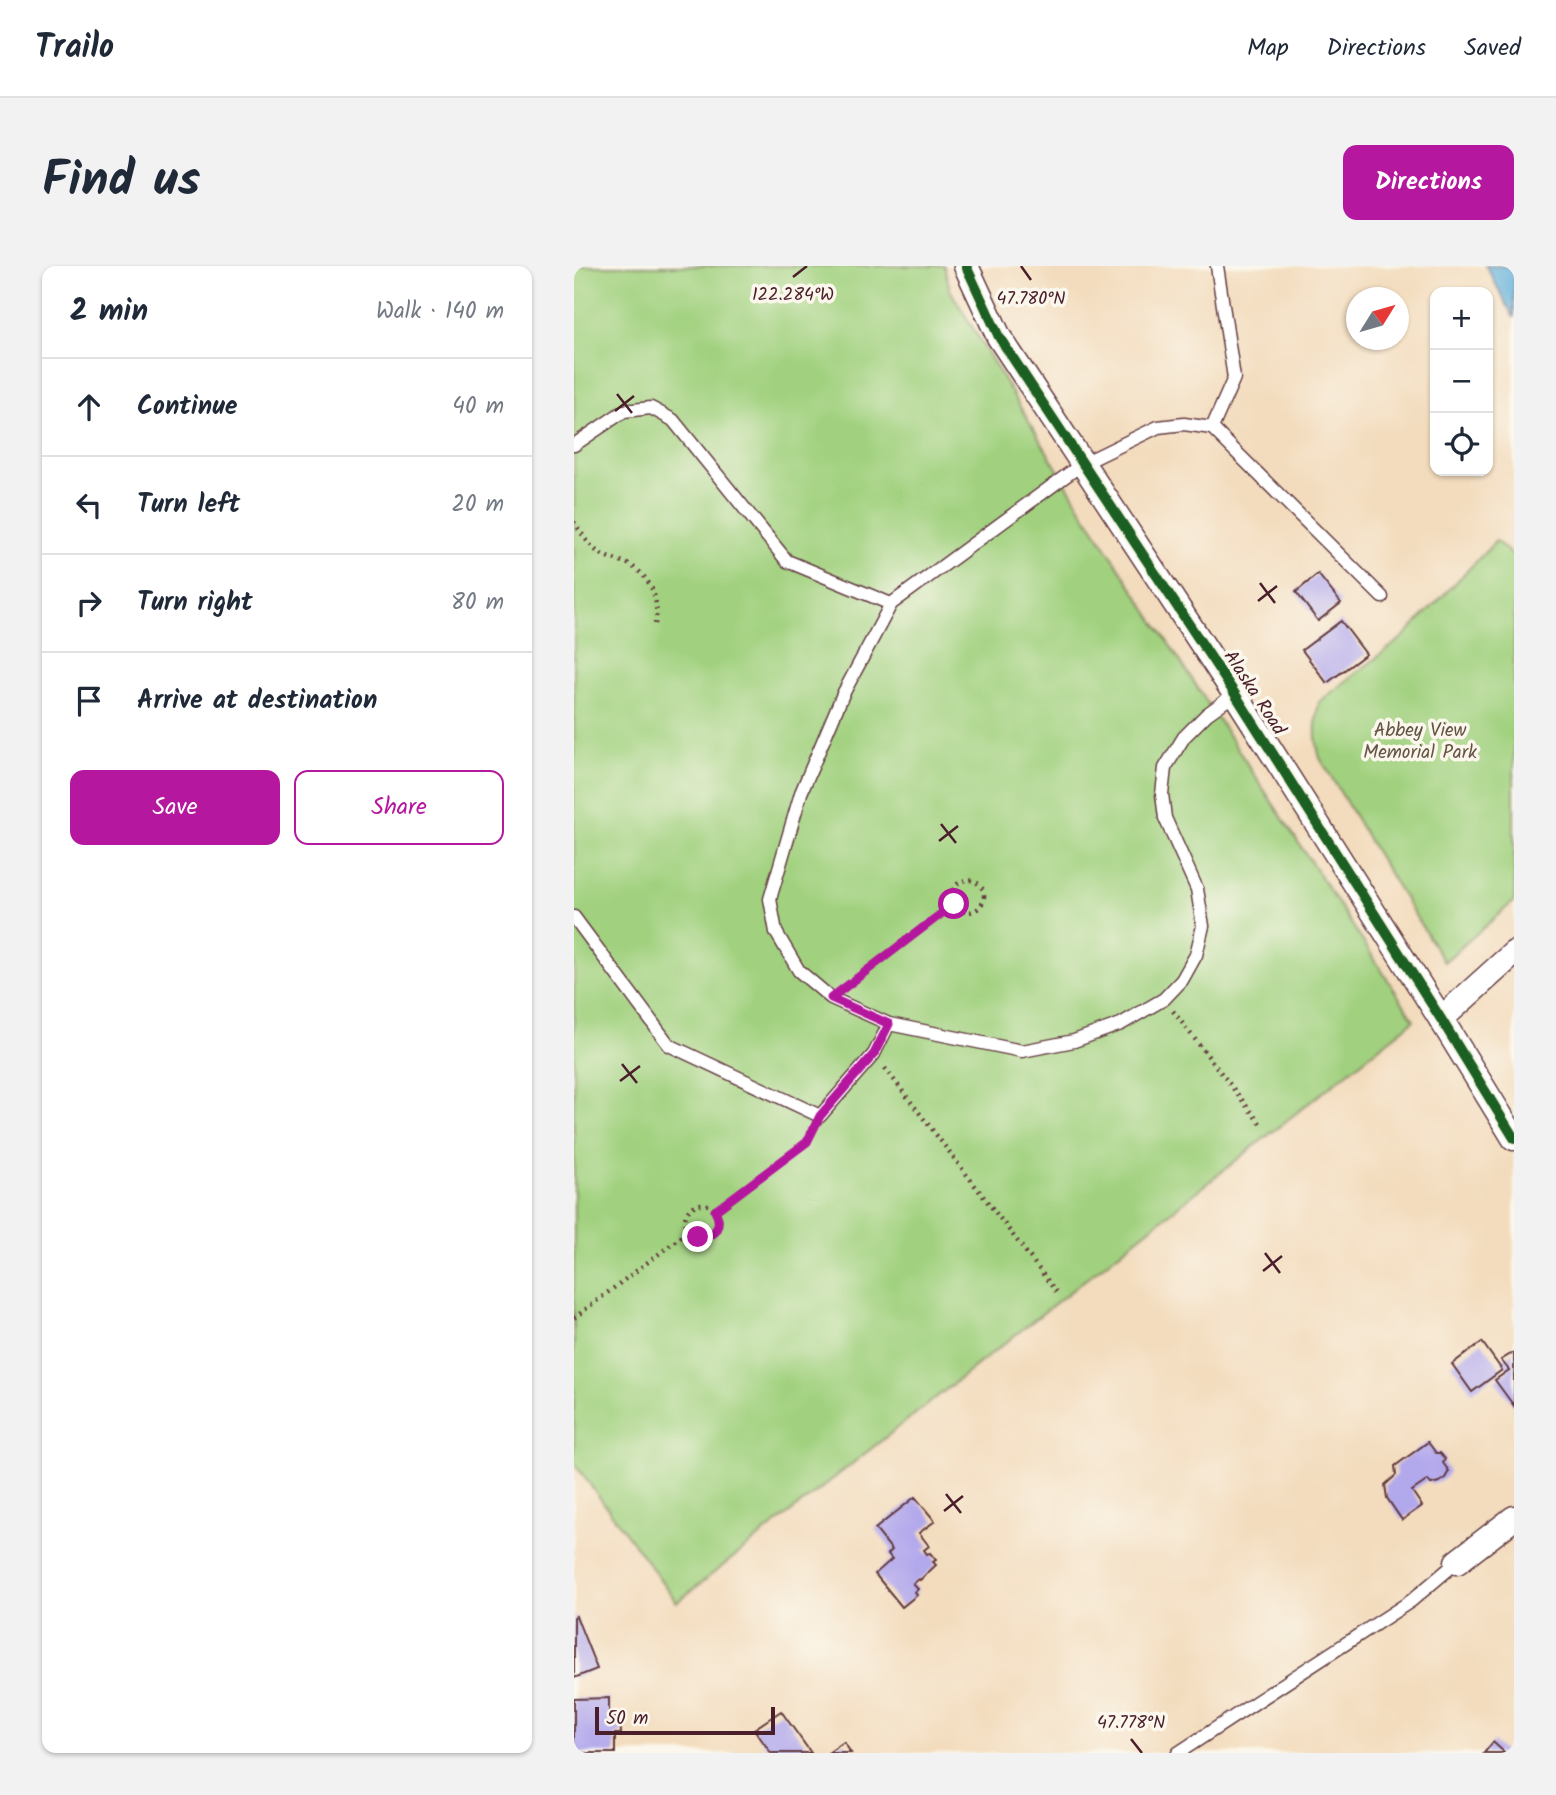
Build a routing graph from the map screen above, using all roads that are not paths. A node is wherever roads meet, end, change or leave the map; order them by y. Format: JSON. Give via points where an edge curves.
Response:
{"nodes":[{"id":1,"x":966,"y":266,"type":"edge"},
{"id":2,"x":1217,"y":266,"type":"edge"},
{"id":3,"x":1212,"y":428,"type":"junction"},
{"id":4,"x":574,"y":445,"type":"edge"},
{"id":5,"x":1082,"y":464,"type":"junction"},
{"id":6,"x":1382,"y":597,"type":"dead end"},
{"id":7,"x":891,"y":604,"type":"junction"},
{"id":8,"x":1235,"y":694,"type":"junction"},
{"id":9,"x":574,"y":917,"type":"edge"},
{"id":10,"x":1514,"y":953,"type":"edge"},
{"id":11,"x":1441,"y":1019,"type":"junction"},
{"id":12,"x":889,"y":1024,"type":"junction"},
{"id":13,"x":1514,"y":1138,"type":"edge"},
{"id":14,"x":1514,"y":1518,"type":"edge"},
{"id":15,"x":1457,"y":1562,"type":"joint"},
{"id":16,"x":1178,"y":1753,"type":"edge"}],
"edges":[{"from":1,"to":5,"type":"street","name":"Alaska Road","via":[[999,337]]},
{"from":2,"to":3,"type":"lane","via":[[1234,378]]},
{"from":3,"to":5,"type":"lane","via":[[1158,427]]},
{"from":3,"to":6,"type":"lane"},
{"from":4,"to":7,"type":"lane","via":[[624,411],[651,408],[673,419],[786,561]]},
{"from":5,"to":7,"type":"lane"},
{"from":5,"to":8,"type":"street","name":"Alaska Road"},
{"from":7,"to":12,"type":"lane","via":[[843,694],[801,793],[770,898],[776,932],[799,971],[831,998]]},
{"from":8,"to":11,"type":"street","name":"Alaska Road"},
{"from":8,"to":12,"type":"lane","via":[[1184,737],[1166,768],[1162,794],[1166,818],[1197,889],[1203,926],[1196,954],[1182,980],[1164,999],[1121,1024],[1074,1041],[1022,1051]]},
{"from":9,"to":12,"type":"lane","via":[[669,1045],[820,1116],[874,1054]]},
{"from":10,"to":11,"type":"street"},
{"from":11,"to":13,"type":"street","name":"Alaska Road"},
{"from":14,"to":15,"type":"street"},
{"from":15,"to":16,"type":"lane","via":[[1411,1601]]}]}
